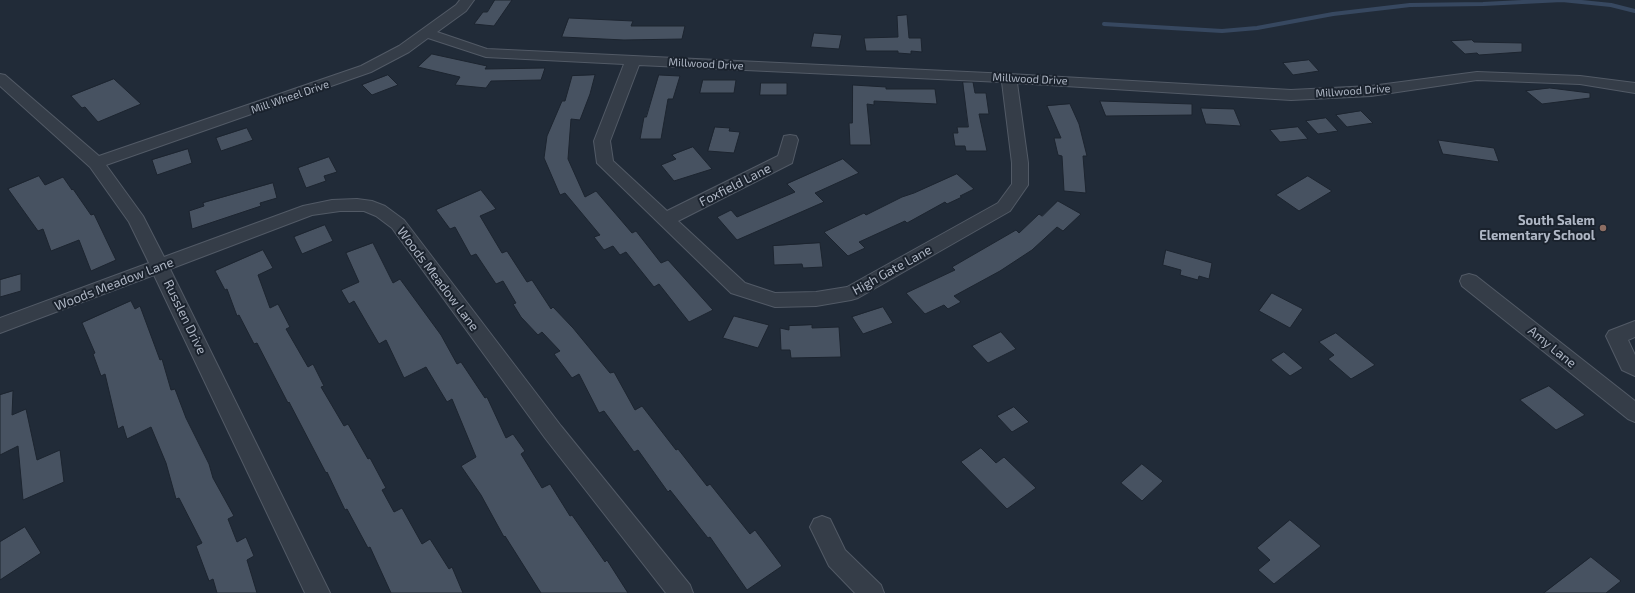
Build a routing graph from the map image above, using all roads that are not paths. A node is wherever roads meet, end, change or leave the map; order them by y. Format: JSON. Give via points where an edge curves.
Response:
{"nodes":[{"id":1,"x":467,"y":0,"type":"edge"},
{"id":2,"x":426,"y":33,"type":"junction"},
{"id":3,"x":633,"y":60,"type":"junction"},
{"id":4,"x":0,"y":78,"type":"edge"},
{"id":5,"x":1009,"y":78,"type":"junction"},
{"id":6,"x":1635,"y":88,"type":"edge"},
{"id":7,"x":790,"y":140,"type":"dead end"},
{"id":8,"x":96,"y":163,"type":"junction"},
{"id":9,"x":666,"y":220,"type":"junction"},
{"id":10,"x":160,"y":267,"type":"junction"},
{"id":11,"x":1469,"y":281,"type":"dead end"},
{"id":12,"x":0,"y":326,"type":"edge"},
{"id":13,"x":1635,"y":329,"type":"edge"},
{"id":14,"x":1635,"y":368,"type":"edge"},
{"id":15,"x":1635,"y":413,"type":"edge"},
{"id":16,"x":822,"y":527,"type":"dead end"},
{"id":17,"x":318,"y":593,"type":"edge"},
{"id":18,"x":681,"y":593,"type":"edge"},
{"id":19,"x":872,"y":593,"type":"edge"}],
"edges":[{"from":1,"to":2,"type":"street","name":"Mill Wheel Drive","via":[[461,8]]},
{"from":2,"to":3,"type":"street","name":"Millwood Drive","via":[[486,53]]},
{"from":2,"to":8,"type":"street","name":"Mill Wheel Drive","via":[[404,49],[358,72]]},
{"from":3,"to":5,"type":"street","name":"Millwood Drive"},
{"from":3,"to":9,"type":"street","name":"High Gate Lane","via":[[602,141],[605,163]]},
{"from":4,"to":8,"type":"street","name":"Russlen Drive"},
{"from":5,"to":6,"type":"street","name":"Millwood Drive","via":[[1291,95],[1371,91],[1477,76],[1580,80]]},
{"from":5,"to":9,"type":"street","name":"High Gate Lane","via":[[1020,163],[1020,184],[1004,207],[851,293],[816,299],[775,300],[738,288]]},
{"from":7,"to":9,"type":"street","name":"Foxfield Lane","via":[[786,159]]},
{"from":8,"to":10,"type":"street","name":"Russlen Drive","via":[[137,220]]},
{"from":10,"to":12,"type":"street","name":"Woods Meadow Lane"},
{"from":10,"to":17,"type":"street","name":"Russlen Drive"},
{"from":10,"to":18,"type":"street","name":"Woods Meadow Lane","via":[[309,210],[356,205],[372,207],[383,212],[398,224],[553,432]]},
{"from":11,"to":15,"type":"street","name":"Amy Lane"},
{"from":13,"to":14,"type":"street","via":[[1616,336],[1629,364]]},
{"from":16,"to":19,"type":"street","via":[[837,558]]}]}
